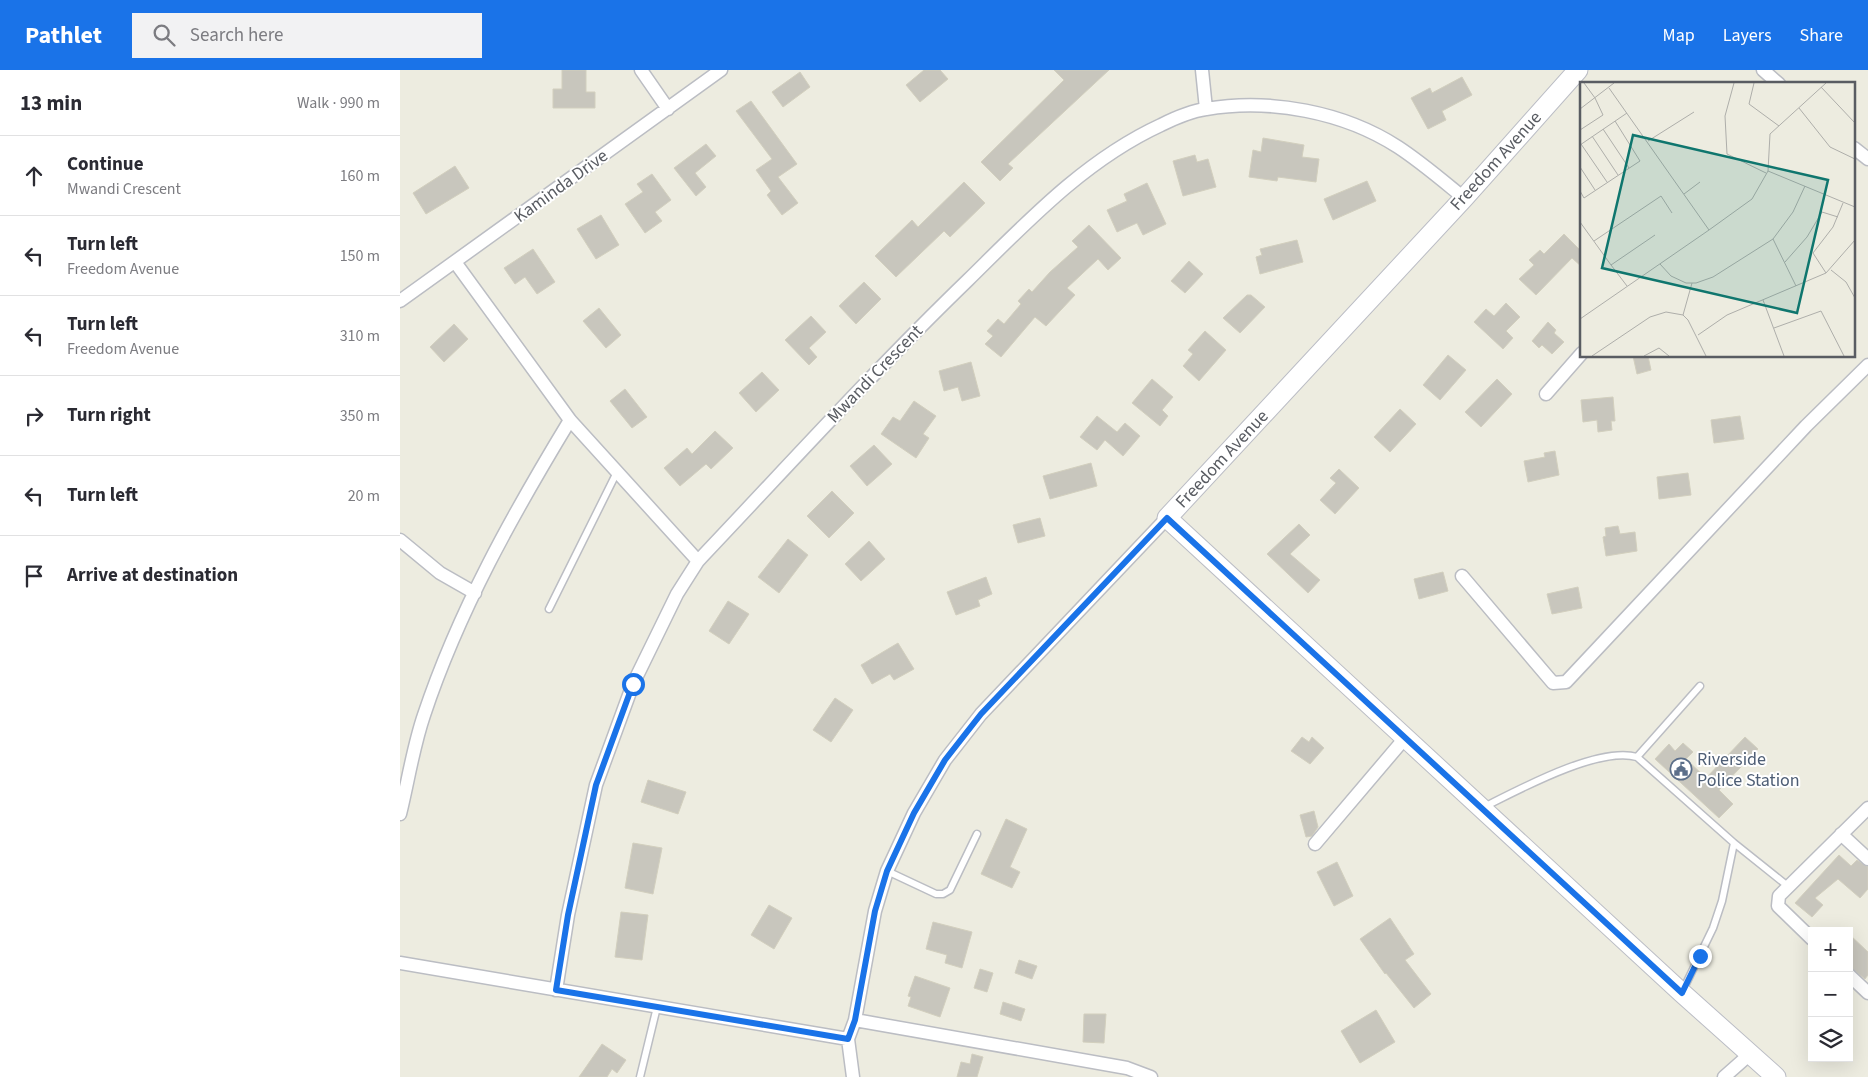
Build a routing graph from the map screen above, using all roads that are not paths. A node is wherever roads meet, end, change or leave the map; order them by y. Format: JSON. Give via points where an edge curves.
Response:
{"nodes":[{"id":1,"x":641,"y":70,"type":"edge"},
{"id":2,"x":721,"y":70,"type":"edge"},
{"id":3,"x":1202,"y":70,"type":"edge"},
{"id":4,"x":1578,"y":70,"type":"edge"},
{"id":5,"x":1763,"y":70,"type":"edge"},
{"id":6,"x":1777,"y":82,"type":"edge"},
{"id":7,"x":668,"y":109,"type":"junction"},
{"id":8,"x":1206,"y":109,"type":"junction"},
{"id":9,"x":1856,"y":149,"type":"edge"},
{"id":10,"x":1868,"y":158,"type":"edge"},
{"id":11,"x":1464,"y":198,"type":"junction"},
{"id":12,"x":455,"y":262,"type":"junction"},
{"id":13,"x":400,"y":301,"type":"edge"},
{"id":14,"x":1580,"y":355,"type":"edge"},
{"id":15,"x":1868,"y":365,"type":"edge"},
{"id":16,"x":1546,"y":394,"type":"dead end"},
{"id":17,"x":570,"y":420,"type":"junction"},
{"id":18,"x":617,"y":472,"type":"junction"},
{"id":19,"x":1167,"y":518,"type":"junction"},
{"id":20,"x":400,"y":540,"type":"edge"},
{"id":21,"x":698,"y":561,"type":"junction"},
{"id":22,"x":1462,"y":576,"type":"dead end"},
{"id":23,"x":475,"y":593,"type":"junction"},
{"id":24,"x":549,"y":609,"type":"dead end"},
{"id":25,"x":1700,"y":686,"type":"dead end"},
{"id":26,"x":1404,"y":738,"type":"junction"},
{"id":27,"x":1637,"y":757,"type":"junction"},
{"id":28,"x":1482,"y":808,"type":"junction"},
{"id":29,"x":1868,"y":808,"type":"edge"},
{"id":30,"x":400,"y":814,"type":"edge"},
{"id":31,"x":977,"y":834,"type":"dead end"},
{"id":32,"x":1841,"y":834,"type":"junction"},
{"id":33,"x":1734,"y":843,"type":"junction"},
{"id":34,"x":1315,"y":844,"type":"dead end"},
{"id":35,"x":1868,"y":859,"type":"edge"},
{"id":36,"x":887,"y":871,"type":"junction"},
{"id":37,"x":1789,"y":887,"type":"junction"},
{"id":38,"x":1808,"y":934,"type":"edge"},
{"id":39,"x":400,"y":963,"type":"edge"},
{"id":40,"x":1853,"y":979,"type":"edge"},
{"id":41,"x":556,"y":990,"type":"junction"},
{"id":42,"x":1682,"y":993,"type":"junction"},
{"id":43,"x":1868,"y":993,"type":"edge"},
{"id":44,"x":657,"y":1007,"type":"junction"},
{"id":45,"x":855,"y":1020,"type":"junction"},
{"id":46,"x":848,"y":1039,"type":"junction"},
{"id":47,"x":1750,"y":1054,"type":"junction"},
{"id":48,"x":640,"y":1077,"type":"edge"},
{"id":49,"x":854,"y":1077,"type":"edge"},
{"id":50,"x":1151,"y":1077,"type":"edge"},
{"id":51,"x":1724,"y":1077,"type":"edge"},
{"id":52,"x":1776,"y":1077,"type":"edge"}],
"edges":[{"from":1,"to":7,"type":"street"},
{"from":2,"to":7,"type":"street","name":"Kaminda Drive"},
{"from":3,"to":8,"type":"street"},
{"from":4,"to":11,"type":"main road","name":"Freedom Avenue"},
{"from":5,"to":6,"type":"street"},
{"from":7,"to":12,"type":"street","name":"Kaminda Drive"},
{"from":8,"to":11,"type":"street","name":"Mwandi Crescent","via":[[1248,106],[1328,116],[1398,147]]},
{"from":8,"to":21,"type":"street","name":"Mwandi Crescent","via":[[1175,118],[1141,134],[1106,155],[1062,189],[920,326]]},
{"from":9,"to":10,"type":"street"},
{"from":11,"to":19,"type":"main road","name":"Freedom Avenue"},
{"from":12,"to":13,"type":"street","name":"Kaminda Drive"},
{"from":12,"to":17,"type":"street"},
{"from":14,"to":16,"type":"street"},
{"from":15,"to":22,"type":"street","via":[[1806,426],[1566,682],[1553,683]]},
{"from":17,"to":18,"type":"street"},
{"from":17,"to":23,"type":"street","via":[[516,510]]},
{"from":18,"to":21,"type":"street"},
{"from":18,"to":24,"type":"lane"},
{"from":19,"to":26,"type":"main road"},
{"from":19,"to":36,"type":"street","name":"Freedom Avenue","via":[[981,714],[940,768],[914,813]]},
{"from":20,"to":23,"type":"street","via":[[440,573]]},
{"from":21,"to":41,"type":"street","name":"Mwandi Crescent","via":[[677,594],[633,684],[596,785],[568,915]]},
{"from":23,"to":30,"type":"street","via":[[440,669],[423,717]]},
{"from":25,"to":27,"type":"lane"},
{"from":26,"to":28,"type":"main road"},
{"from":26,"to":34,"type":"street"},
{"from":27,"to":28,"type":"lane","via":[[1625,754],[1596,759]]},
{"from":27,"to":33,"type":"lane"},
{"from":28,"to":42,"type":"main road"},
{"from":29,"to":32,"type":"street"},
{"from":31,"to":36,"type":"lane","via":[[950,890],[943,894],[936,894]]},
{"from":32,"to":35,"type":"street"},
{"from":32,"to":37,"type":"street"},
{"from":33,"to":37,"type":"lane"},
{"from":33,"to":42,"type":"lane","via":[[1713,928]]},
{"from":36,"to":45,"type":"street","name":"Freedom Avenue","via":[[875,911]]},
{"from":37,"to":38,"type":"street","via":[[1779,896],[1778,906]]},
{"from":39,"to":41,"type":"street"},
{"from":40,"to":43,"type":"street"},
{"from":41,"to":44,"type":"street"},
{"from":42,"to":47,"type":"main road"},
{"from":44,"to":46,"type":"street"},
{"from":44,"to":48,"type":"lane"},
{"from":45,"to":46,"type":"street","name":"Freedom Avenue"},
{"from":45,"to":50,"type":"street","via":[[1127,1068]]},
{"from":46,"to":49,"type":"street","name":"Freedom Avenue"},
{"from":47,"to":51,"type":"street"},
{"from":47,"to":52,"type":"main road"}]}
